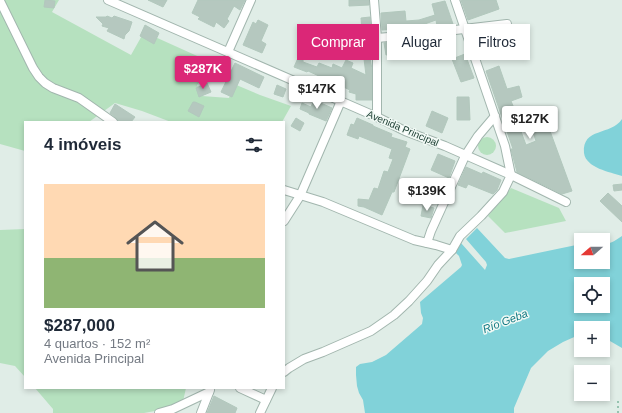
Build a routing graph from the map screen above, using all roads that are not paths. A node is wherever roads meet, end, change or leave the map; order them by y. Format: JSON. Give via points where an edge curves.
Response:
{"nodes":[{"id":1,"x":108,"y":0,"type":"edge"},
{"id":2,"x":250,"y":0,"type":"edge"},
{"id":3,"x":374,"y":0,"type":"edge"},
{"id":4,"x":455,"y":0,"type":"edge"},
{"id":5,"x":0,"y":1,"type":"edge"},
{"id":6,"x":376,"y":24,"type":"edge"},
{"id":7,"x":464,"y":25,"type":"edge"},
{"id":8,"x":464,"y":28,"type":"edge"},
{"id":9,"x":379,"y":38,"type":"edge"},
{"id":10,"x":228,"y":52,"type":"junction"},
{"id":11,"x":377,"y":60,"type":"edge"},
{"id":12,"x":476,"y":60,"type":"edge"},
{"id":13,"x":341,"y":102,"type":"junction"},
{"id":14,"x":495,"y":116,"type":"junction"},
{"id":15,"x":377,"y":117,"type":"junction"},
{"id":16,"x":112,"y":121,"type":"edge"},
{"id":17,"x":465,"y":156,"type":"junction"},
{"id":18,"x":511,"y":176,"type":"junction"},
{"id":19,"x":285,"y":190,"type":"edge"},
{"id":20,"x":300,"y":196,"type":"junction"},
{"id":21,"x":566,"y":202,"type":"dead end"},
{"id":22,"x":285,"y":220,"type":"edge"},
{"id":23,"x":427,"y":243,"type":"junction"},
{"id":24,"x":452,"y":250,"type":"junction"},
{"id":25,"x":285,"y":371,"type":"edge"},
{"id":26,"x":242,"y":389,"type":"edge"},
{"id":27,"x":272,"y":389,"type":"edge"},
{"id":28,"x":210,"y":390,"type":"edge"},
{"id":29,"x":266,"y":400,"type":"junction"},
{"id":30,"x":159,"y":413,"type":"edge"},
{"id":31,"x":201,"y":413,"type":"edge"},
{"id":32,"x":260,"y":413,"type":"edge"}],
"edges":[{"from":1,"to":10,"type":"street","name":"Avenida Principal"},
{"from":2,"to":10,"type":"street"},
{"from":3,"to":6,"type":"street"},
{"from":4,"to":7,"type":"street"},
{"from":5,"to":16,"type":"street","via":[[39,77],[53,88],[79,98]]},
{"from":8,"to":9,"type":"street"},
{"from":10,"to":13,"type":"street","name":"Avenida Principal"},
{"from":11,"to":15,"type":"street"},
{"from":12,"to":14,"type":"street"},
{"from":13,"to":15,"type":"street","name":"Avenida Principal"},
{"from":13,"to":20,"type":"street"},
{"from":14,"to":17,"type":"street"},
{"from":14,"to":18,"type":"street"},
{"from":15,"to":17,"type":"street","name":"Avenida Principal"},
{"from":17,"to":18,"type":"street","name":"Avenida Principal"},
{"from":17,"to":23,"type":"street"},
{"from":18,"to":21,"type":"street","name":"Avenida Principal"},
{"from":18,"to":24,"type":"street","via":[[502,192],[460,236]]},
{"from":19,"to":20,"type":"street"},
{"from":20,"to":22,"type":"street"},
{"from":20,"to":23,"type":"street","via":[[323,202]]},
{"from":23,"to":24,"type":"street"},
{"from":24,"to":25,"type":"street","via":[[417,292],[382,325],[371,332],[304,358]]},
{"from":26,"to":29,"type":"street"},
{"from":27,"to":29,"type":"street"},
{"from":28,"to":30,"type":"street"},
{"from":28,"to":31,"type":"street"},
{"from":29,"to":32,"type":"street"}]}
